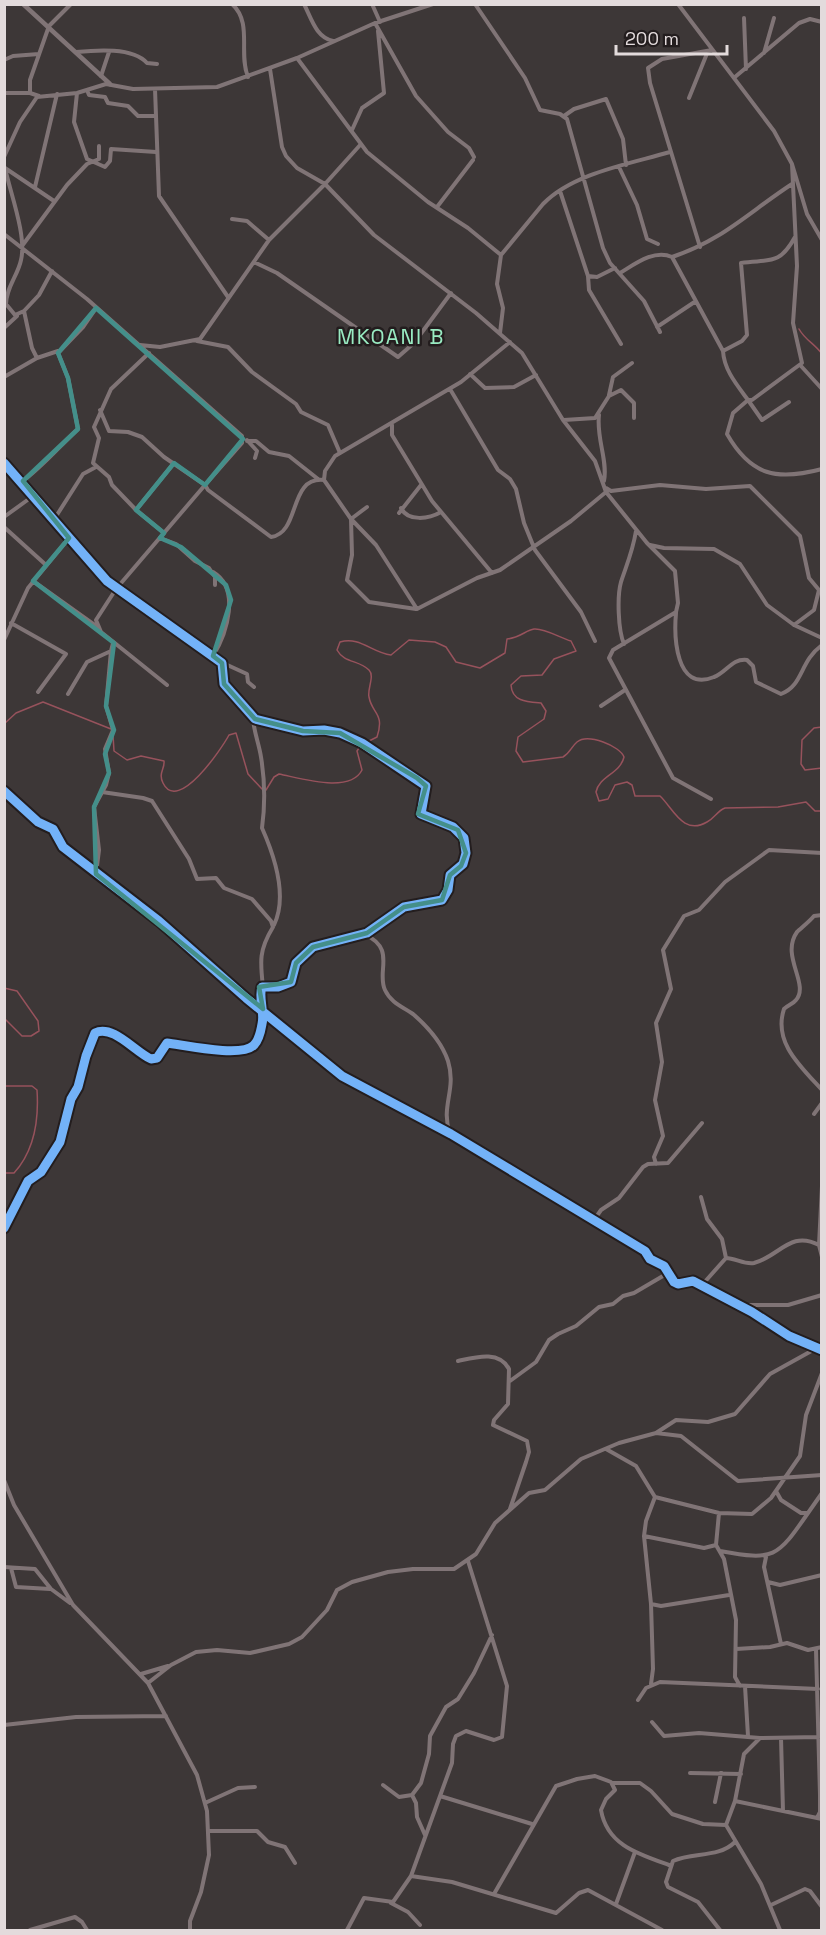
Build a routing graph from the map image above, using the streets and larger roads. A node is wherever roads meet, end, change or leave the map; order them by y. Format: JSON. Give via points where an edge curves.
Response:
{"nodes":[{"id":1,"x":23,"y":4,"type":"edge"},
{"id":2,"x":71,"y":4,"type":"edge"},
{"id":3,"x":232,"y":4,"type":"edge"},
{"id":4,"x":304,"y":4,"type":"edge"},
{"id":5,"x":372,"y":4,"type":"edge"},
{"id":6,"x":433,"y":4,"type":"edge"},
{"id":7,"x":475,"y":4,"type":"edge"},
{"id":8,"x":678,"y":4,"type":"edge"},
{"id":9,"x":744,"y":18,"type":"dead end"},
{"id":10,"x":774,"y":18,"type":"dead end"},
{"id":11,"x":377,"y":22,"type":"junction"},
{"id":12,"x":822,"y":22,"type":"edge"},
{"id":13,"x":49,"y":26,"type":"junction"},
{"id":14,"x":378,"y":29,"type":"junction"},
{"id":15,"x":333,"y":41,"type":"junction"},
{"id":16,"x":710,"y":50,"type":"junction"},
{"id":17,"x":76,"y":52,"type":"junction"},
{"id":18,"x":110,"y":52,"type":"junction"},
{"id":19,"x":40,"y":54,"type":"junction"},
{"id":20,"x":764,"y":54,"type":"junction"},
{"id":21,"x":297,"y":58,"type":"junction"},
{"id":22,"x":4,"y":60,"type":"edge"},
{"id":23,"x":156,"y":64,"type":"dead end"},
{"id":24,"x":270,"y":69,"type":"junction"},
{"id":25,"x":746,"y":70,"type":"junction"},
{"id":26,"x":101,"y":76,"type":"junction"},
{"id":27,"x":248,"y":77,"type":"junction"},
{"id":28,"x":735,"y":77,"type":"junction"},
{"id":29,"x":110,"y":84,"type":"junction"},
{"id":30,"x":155,"y":89,"type":"junction"},
{"id":31,"x":87,"y":90,"type":"junction"},
{"id":32,"x":4,"y":93,"type":"edge"},
{"id":33,"x":30,"y":93,"type":"junction"},
{"id":34,"x":77,"y":93,"type":"junction"},
{"id":35,"x":57,"y":94,"type":"junction"},
{"id":36,"x":40,"y":96,"type":"junction"},
{"id":37,"x":689,"y":98,"type":"dead end"},
{"id":38,"x":156,"y":116,"type":"junction"},
{"id":39,"x":564,"y":116,"type":"junction"},
{"id":40,"x":352,"y":130,"type":"junction"},
{"id":41,"x":361,"y":144,"type":"junction"},
{"id":42,"x":99,"y":146,"type":"dead end"},
{"id":43,"x":157,"y":152,"type":"junction"},
{"id":44,"x":669,"y":152,"type":"junction"},
{"id":45,"x":4,"y":157,"type":"edge"},
{"id":46,"x":93,"y":162,"type":"junction"},
{"id":47,"x":792,"y":164,"type":"junction"},
{"id":48,"x":626,"y":165,"type":"junction"},
{"id":49,"x":5,"y":167,"type":"edge"},
{"id":50,"x":619,"y":167,"type":"junction"},
{"id":51,"x":584,"y":178,"type":"junction"},
{"id":52,"x":325,"y":184,"type":"junction"},
{"id":53,"x":792,"y":184,"type":"junction"},
{"id":54,"x":35,"y":187,"type":"junction"},
{"id":55,"x":560,"y":191,"type":"junction"},
{"id":56,"x":54,"y":201,"type":"junction"},
{"id":57,"x":437,"y":207,"type":"junction"},
{"id":58,"x":232,"y":219,"type":"dead end"},
{"id":59,"x":4,"y":234,"type":"edge"},
{"id":60,"x":795,"y":237,"type":"junction"},
{"id":61,"x":268,"y":240,"type":"junction"},
{"id":62,"x":822,"y":240,"type":"edge"},
{"id":63,"x":658,"y":244,"type":"dead end"},
{"id":64,"x":22,"y":246,"type":"junction"},
{"id":65,"x":699,"y":248,"type":"junction"},
{"id":66,"x":501,"y":255,"type":"junction"},
{"id":67,"x":672,"y":257,"type":"junction"},
{"id":68,"x":254,"y":262,"type":"junction"},
{"id":69,"x":615,"y":268,"type":"junction"},
{"id":70,"x":52,"y":271,"type":"junction"},
{"id":71,"x":620,"y":273,"type":"junction"},
{"id":72,"x":588,"y":276,"type":"junction"},
{"id":73,"x":451,"y":293,"type":"junction"},
{"id":74,"x":228,"y":297,"type":"junction"},
{"id":75,"x":696,"y":301,"type":"junction"},
{"id":76,"x":96,"y":308,"type":"junction"},
{"id":77,"x":24,"y":311,"type":"junction"},
{"id":78,"x":17,"y":315,"type":"junction"},
{"id":79,"x":657,"y":327,"type":"junction"},
{"id":80,"x":4,"y":328,"type":"edge"},
{"id":81,"x":660,"y":332,"type":"dead end"},
{"id":82,"x":500,"y":334,"type":"junction"},
{"id":83,"x":197,"y":341,"type":"junction"},
{"id":84,"x":510,"y":342,"type":"junction"},
{"id":85,"x":621,"y":344,"type":"dead end"},
{"id":86,"x":139,"y":345,"type":"junction"},
{"id":87,"x":58,"y":351,"type":"junction"},
{"id":88,"x":723,"y":351,"type":"junction"},
{"id":89,"x":149,"y":353,"type":"junction"},
{"id":90,"x":37,"y":358,"type":"junction"},
{"id":91,"x":632,"y":363,"type":"dead end"},
{"id":92,"x":801,"y":366,"type":"junction"},
{"id":93,"x":470,"y":374,"type":"junction"},
{"id":94,"x":536,"y":375,"type":"junction"},
{"id":95,"x":4,"y":377,"type":"edge"},
{"id":96,"x":450,"y":389,"type":"junction"},
{"id":97,"x":822,"y":389,"type":"edge"},
{"id":98,"x":609,"y":396,"type":"junction"},
{"id":99,"x":748,"y":400,"type":"junction"},
{"id":100,"x":789,"y":402,"type":"dead end"},
{"id":101,"x":100,"y":410,"type":"junction"},
{"id":102,"x":600,"y":413,"type":"junction"},
{"id":103,"x":634,"y":418,"type":"dead end"},
{"id":104,"x":562,"y":420,"type":"junction"},
{"id":105,"x":392,"y":424,"type":"junction"},
{"id":106,"x":245,"y":440,"type":"junction"},
{"id":107,"x":340,"y":453,"type":"junction"},
{"id":108,"x":255,"y":458,"type":"dead end"},
{"id":109,"x":174,"y":463,"type":"junction"},
{"id":110,"x":5,"y":464,"type":"edge"},
{"id":111,"x":96,"y":467,"type":"junction"},
{"id":112,"x":822,"y":469,"type":"edge"},
{"id":113,"x":318,"y":479,"type":"junction"},
{"id":114,"x":324,"y":480,"type":"junction"},
{"id":115,"x":22,"y":481,"type":"junction"},
{"id":116,"x":604,"y":482,"type":"junction"},
{"id":117,"x":205,"y":485,"type":"junction"},
{"id":118,"x":421,"y":485,"type":"junction"},
{"id":119,"x":606,"y":490,"type":"junction"},
{"id":120,"x":33,"y":496,"type":"junction"},
{"id":121,"x":367,"y":507,"type":"dead end"},
{"id":122,"x":136,"y":510,"type":"junction"},
{"id":123,"x":441,"y":512,"type":"junction"},
{"id":124,"x":4,"y":517,"type":"edge"},
{"id":125,"x":55,"y":518,"type":"junction"},
{"id":126,"x":351,"y":519,"type":"junction"},
{"id":127,"x":4,"y":527,"type":"edge"},
{"id":128,"x":636,"y":530,"type":"junction"},
{"id":129,"x":164,"y":532,"type":"junction"},
{"id":130,"x":69,"y":538,"type":"junction"},
{"id":131,"x":160,"y":538,"type":"junction"},
{"id":132,"x":646,"y":543,"type":"junction"},
{"id":133,"x":534,"y":546,"type":"junction"},
{"id":134,"x":46,"y":566,"type":"junction"},
{"id":135,"x":213,"y":572,"type":"junction"},
{"id":136,"x":492,"y":574,"type":"junction"},
{"id":137,"x":33,"y":581,"type":"junction"},
{"id":138,"x":215,"y":585,"type":"dead end"},
{"id":139,"x":116,"y":589,"type":"junction"},
{"id":140,"x":417,"y":609,"type":"junction"},
{"id":141,"x":676,"y":612,"type":"junction"},
{"id":142,"x":11,"y":623,"type":"junction"},
{"id":143,"x":794,"y":625,"type":"junction"},
{"id":144,"x":96,"y":626,"type":"junction"},
{"id":145,"x":822,"y":638,"type":"edge"},
{"id":146,"x":4,"y":640,"type":"edge"},
{"id":147,"x":595,"y":641,"type":"dead end"},
{"id":148,"x":113,"y":642,"type":"junction"},
{"id":149,"x":624,"y":644,"type":"junction"},
{"id":150,"x":822,"y":645,"type":"edge"},
{"id":151,"x":111,"y":651,"type":"junction"},
{"id":152,"x":213,"y":656,"type":"junction"},
{"id":153,"x":222,"y":663,"type":"junction"},
{"id":154,"x":167,"y":685,"type":"dead end"},
{"id":155,"x":254,"y":687,"type":"dead end"},
{"id":156,"x":625,"y":690,"type":"junction"},
{"id":157,"x":38,"y":692,"type":"dead end"},
{"id":158,"x":68,"y":694,"type":"dead end"},
{"id":159,"x":601,"y":706,"type":"dead end"},
{"id":160,"x":253,"y":718,"type":"junction"},
{"id":161,"x":4,"y":791,"type":"edge"},
{"id":162,"x":102,"y":792,"type":"junction"},
{"id":163,"x":711,"y":799,"type":"dead end"},
{"id":164,"x":822,"y":852,"type":"edge"},
{"id":165,"x":96,"y":874,"type":"junction"},
{"id":166,"x":822,"y":915,"type":"edge"},
{"id":167,"x":274,"y":925,"type":"junction"},
{"id":168,"x":364,"y":934,"type":"junction"},
{"id":169,"x":263,"y":987,"type":"junction"},
{"id":170,"x":263,"y":1009,"type":"junction"},
{"id":171,"x":822,"y":1090,"type":"edge"},
{"id":172,"x":822,"y":1103,"type":"edge"},
{"id":173,"x":814,"y":1114,"type":"dead end"},
{"id":174,"x":702,"y":1123,"type":"dead end"},
{"id":175,"x":451,"y":1134,"type":"junction"},
{"id":176,"x":656,"y":1164,"type":"junction"},
{"id":177,"x":822,"y":1186,"type":"edge"},
{"id":178,"x":701,"y":1197,"type":"dead end"},
{"id":179,"x":594,"y":1220,"type":"junction"},
{"id":180,"x":4,"y":1228,"type":"edge"},
{"id":181,"x":820,"y":1243,"type":"edge"},
{"id":182,"x":822,"y":1257,"type":"edge"},
{"id":183,"x":726,"y":1258,"type":"junction"},
{"id":184,"x":668,"y":1274,"type":"junction"},
{"id":185,"x":702,"y":1285,"type":"junction"},
{"id":186,"x":822,"y":1295,"type":"edge"},
{"id":187,"x":739,"y":1305,"type":"junction"},
{"id":188,"x":816,"y":1349,"type":"junction"},
{"id":189,"x":822,"y":1350,"type":"edge"},
{"id":190,"x":458,"y":1361,"type":"dead end"},
{"id":191,"x":822,"y":1373,"type":"edge"},
{"id":192,"x":510,"y":1381,"type":"junction"},
{"id":193,"x":656,"y":1433,"type":"junction"},
{"id":194,"x":606,"y":1448,"type":"junction"},
{"id":195,"x":822,"y":1475,"type":"edge"},
{"id":196,"x":786,"y":1477,"type":"junction"},
{"id":197,"x":4,"y":1480,"type":"edge"},
{"id":198,"x":776,"y":1491,"type":"junction"},
{"id":199,"x":822,"y":1493,"type":"edge"},
{"id":200,"x":655,"y":1497,"type":"junction"},
{"id":201,"x":771,"y":1498,"type":"junction"},
{"id":202,"x":779,"y":1498,"type":"junction"},
{"id":203,"x":510,"y":1510,"type":"junction"},
{"id":204,"x":719,"y":1513,"type":"junction"},
{"id":205,"x":808,"y":1513,"type":"junction"},
{"id":206,"x":644,"y":1536,"type":"junction"},
{"id":207,"x":716,"y":1545,"type":"junction"},
{"id":208,"x":719,"y":1551,"type":"junction"},
{"id":209,"x":767,"y":1556,"type":"junction"},
{"id":210,"x":468,"y":1561,"type":"junction"},
{"id":211,"x":4,"y":1567,"type":"edge"},
{"id":212,"x":11,"y":1568,"type":"junction"},
{"id":213,"x":822,"y":1575,"type":"edge"},
{"id":214,"x":768,"y":1582,"type":"junction"},
{"id":215,"x":51,"y":1589,"type":"junction"},
{"id":216,"x":729,"y":1595,"type":"junction"},
{"id":217,"x":651,"y":1604,"type":"junction"},
{"id":218,"x":73,"y":1605,"type":"junction"},
{"id":219,"x":492,"y":1634,"type":"junction"},
{"id":220,"x":781,"y":1644,"type":"junction"},
{"id":221,"x":822,"y":1647,"type":"edge"},
{"id":222,"x":736,"y":1649,"type":"junction"},
{"id":223,"x":816,"y":1650,"type":"junction"},
{"id":224,"x":171,"y":1665,"type":"junction"},
{"id":225,"x":141,"y":1674,"type":"junction"},
{"id":226,"x":735,"y":1677,"type":"junction"},
{"id":227,"x":148,"y":1683,"type":"junction"},
{"id":228,"x":651,"y":1684,"type":"junction"},
{"id":229,"x":728,"y":1685,"type":"junction"},
{"id":230,"x":743,"y":1686,"type":"junction"},
{"id":231,"x":818,"y":1689,"type":"junction"},
{"id":232,"x":638,"y":1700,"type":"dead end"},
{"id":233,"x":166,"y":1716,"type":"junction"},
{"id":234,"x":821,"y":1719,"type":"edge"},
{"id":235,"x":652,"y":1722,"type":"dead end"},
{"id":236,"x":4,"y":1725,"type":"edge"},
{"id":237,"x":748,"y":1736,"type":"junction"},
{"id":238,"x":819,"y":1737,"type":"junction"},
{"id":239,"x":760,"y":1738,"type":"junction"},
{"id":240,"x":781,"y":1738,"type":"junction"},
{"id":241,"x":690,"y":1773,"type":"dead end"},
{"id":242,"x":722,"y":1773,"type":"junction"},
{"id":243,"x":741,"y":1774,"type":"junction"},
{"id":244,"x":612,"y":1783,"type":"junction"},
{"id":245,"x":384,"y":1785,"type":"dead end"},
{"id":246,"x":255,"y":1787,"type":"dead end"},
{"id":247,"x":412,"y":1795,"type":"junction"},
{"id":248,"x":440,"y":1797,"type":"junction"},
{"id":249,"x":735,"y":1801,"type":"junction"},
{"id":250,"x":715,"y":1802,"type":"dead end"},
{"id":251,"x":205,"y":1803,"type":"junction"},
{"id":252,"x":783,"y":1811,"type":"junction"},
{"id":253,"x":820,"y":1816,"type":"edge"},
{"id":254,"x":532,"y":1824,"type":"junction"},
{"id":255,"x":726,"y":1825,"type":"junction"},
{"id":256,"x":208,"y":1831,"type":"junction"},
{"id":257,"x":424,"y":1835,"type":"junction"},
{"id":258,"x":735,"y":1842,"type":"junction"},
{"id":259,"x":635,"y":1852,"type":"junction"},
{"id":260,"x":295,"y":1863,"type":"dead end"},
{"id":261,"x":669,"y":1865,"type":"junction"},
{"id":262,"x":411,"y":1876,"type":"junction"},
{"id":263,"x":494,"y":1894,"type":"junction"},
{"id":264,"x":391,"y":1903,"type":"junction"},
{"id":265,"x":616,"y":1904,"type":"junction"},
{"id":266,"x":771,"y":1905,"type":"junction"},
{"id":267,"x":822,"y":1907,"type":"edge"},
{"id":268,"x":420,"y":1925,"type":"dead end"},
{"id":269,"x":30,"y":1930,"type":"edge"},
{"id":270,"x":87,"y":1930,"type":"edge"},
{"id":271,"x":190,"y":1930,"type":"edge"},
{"id":272,"x":347,"y":1930,"type":"edge"},
{"id":273,"x":662,"y":1930,"type":"edge"},
{"id":274,"x":720,"y":1930,"type":"edge"},
{"id":275,"x":780,"y":1930,"type":"edge"}],
"edges":[{"from":1,"to":13,"type":"street"},
{"from":2,"to":13,"type":"street"},
{"from":3,"to":27,"type":"street","via":[[243,18]]},
{"from":4,"to":15,"type":"street","via":[[318,32]]},
{"from":5,"to":11,"type":"street"},
{"from":6,"to":11,"type":"street"},
{"from":7,"to":39,"type":"street","via":[[525,78],[540,110]]},
{"from":8,"to":16,"type":"street"},
{"from":9,"to":25,"type":"street"},
{"from":10,"to":20,"type":"street"},
{"from":11,"to":14,"type":"street"},
{"from":11,"to":15,"type":"street"},
{"from":12,"to":20,"type":"street","via":[[804,20]]},
{"from":13,"to":17,"type":"street"},
{"from":13,"to":19,"type":"street"},
{"from":14,"to":40,"type":"street","via":[[384,93],[362,108]]},
{"from":14,"to":57,"type":"street","via":[[416,96],[448,132],[469,148],[474,158]]},
{"from":15,"to":21,"type":"street"},
{"from":16,"to":28,"type":"street"},
{"from":16,"to":37,"type":"street"},
{"from":16,"to":44,"type":"street","via":[[662,58],[648,68]]},
{"from":17,"to":18,"type":"street"},
{"from":17,"to":26,"type":"street"},
{"from":18,"to":23,"type":"street","via":[[132,53]]},
{"from":18,"to":26,"type":"street"},
{"from":19,"to":22,"type":"street"},
{"from":19,"to":33,"type":"street","via":[[30,80]]},
{"from":20,"to":25,"type":"street"},
{"from":21,"to":24,"type":"street"},
{"from":21,"to":40,"type":"street"},
{"from":24,"to":27,"type":"street"},
{"from":24,"to":52,"type":"street","via":[[286,156],[304,173]]},
{"from":25,"to":28,"type":"street"},
{"from":26,"to":29,"type":"street"},
{"from":27,"to":30,"type":"street","via":[[217,87]]},
{"from":28,"to":47,"type":"street","via":[[762,112]]},
{"from":29,"to":30,"type":"street"},
{"from":29,"to":31,"type":"street"},
{"from":30,"to":38,"type":"street"},
{"from":31,"to":34,"type":"street"},
{"from":31,"to":38,"type":"street","via":[[89,94],[105,97],[108,103],[128,106],[138,116]]},
{"from":32,"to":33,"type":"street"},
{"from":33,"to":36,"type":"street"},
{"from":34,"to":35,"type":"street"},
{"from":34,"to":46,"type":"street","via":[[74,122],[85,157]]},
{"from":35,"to":36,"type":"street"},
{"from":35,"to":54,"type":"street"},
{"from":36,"to":45,"type":"street","via":[[30,105]]},
{"from":38,"to":43,"type":"street"},
{"from":39,"to":48,"type":"street","via":[[606,99],[623,139]]},
{"from":39,"to":51,"type":"street","via":[[571,127]]},
{"from":40,"to":41,"type":"street"},
{"from":41,"to":52,"type":"street"},
{"from":41,"to":57,"type":"street"},
{"from":42,"to":46,"type":"street","via":[[99,159]]},
{"from":43,"to":46,"type":"street","via":[[114,149],[110,151],[108,166]]},
{"from":43,"to":74,"type":"street","via":[[159,196]]},
{"from":44,"to":48,"type":"street"},
{"from":44,"to":65,"type":"street"},
{"from":46,"to":56,"type":"street"},
{"from":47,"to":53,"type":"street"},
{"from":47,"to":62,"type":"street","via":[[807,214]]},
{"from":48,"to":50,"type":"street"},
{"from":49,"to":54,"type":"street"},
{"from":49,"to":64,"type":"street"},
{"from":50,"to":51,"type":"street"},
{"from":50,"to":63,"type":"street","via":[[637,205],[647,239]]},
{"from":51,"to":55,"type":"street"},
{"from":51,"to":69,"type":"street","via":[[603,248]]},
{"from":52,"to":61,"type":"street"},
{"from":52,"to":73,"type":"street","via":[[374,236]]},
{"from":53,"to":60,"type":"street"},
{"from":53,"to":65,"type":"street","via":[[730,231]]},
{"from":54,"to":56,"type":"street"},
{"from":55,"to":66,"type":"street","via":[[543,204]]},
{"from":55,"to":72,"type":"street"},
{"from":56,"to":64,"type":"street"},
{"from":57,"to":66,"type":"street"},
{"from":58,"to":61,"type":"street","via":[[247,221]]},
{"from":59,"to":64,"type":"street"},
{"from":60,"to":88,"type":"street","via":[[778,259],[741,263],[747,334]]},
{"from":60,"to":92,"type":"street","via":[[793,322]]},
{"from":61,"to":68,"type":"street"},
{"from":64,"to":70,"type":"street"},
{"from":64,"to":78,"type":"street","via":[[6,301]]},
{"from":65,"to":67,"type":"street"},
{"from":66,"to":82,"type":"street","via":[[497,284],[502,308]]},
{"from":67,"to":71,"type":"street","via":[[653,255]]},
{"from":67,"to":75,"type":"street"},
{"from":68,"to":73,"type":"street","via":[[278,273],[398,357],[414,343]]},
{"from":68,"to":74,"type":"street"},
{"from":69,"to":71,"type":"street"},
{"from":69,"to":72,"type":"street","via":[[597,277]]},
{"from":70,"to":76,"type":"street"},
{"from":70,"to":77,"type":"street","via":[[39,295]]},
{"from":71,"to":79,"type":"street","via":[[640,295]]},
{"from":72,"to":85,"type":"street","via":[[589,290]]},
{"from":73,"to":82,"type":"street"},
{"from":74,"to":83,"type":"street"},
{"from":75,"to":79,"type":"street"},
{"from":75,"to":88,"type":"street"},
{"from":76,"to":86,"type":"street"},
{"from":76,"to":87,"type":"street"},
{"from":77,"to":78,"type":"street"},
{"from":77,"to":90,"type":"street"},
{"from":78,"to":80,"type":"street"},
{"from":79,"to":81,"type":"street"},
{"from":82,"to":84,"type":"street"},
{"from":83,"to":86,"type":"street","via":[[160,347]]},
{"from":83,"to":107,"type":"street","via":[[228,348],[301,412],[328,425]]},
{"from":84,"to":93,"type":"street"},
{"from":84,"to":94,"type":"street"},
{"from":86,"to":89,"type":"street"},
{"from":87,"to":90,"type":"street"},
{"from":87,"to":115,"type":"street","via":[[78,429]]},
{"from":88,"to":99,"type":"street","via":[[727,368]]},
{"from":89,"to":101,"type":"street","via":[[111,389]]},
{"from":89,"to":106,"type":"street"},
{"from":90,"to":95,"type":"street"},
{"from":91,"to":98,"type":"street","via":[[613,377]]},
{"from":92,"to":97,"type":"street"},
{"from":92,"to":99,"type":"street"},
{"from":93,"to":94,"type":"street","via":[[486,388],[520,386]]},
{"from":93,"to":96,"type":"street"},
{"from":94,"to":104,"type":"street"},
{"from":96,"to":105,"type":"street"},
{"from":96,"to":133,"type":"street","via":[[498,470],[516,489]]},
{"from":98,"to":102,"type":"street"},
{"from":98,"to":103,"type":"street","via":[[616,391],[624,392],[634,403]]},
{"from":99,"to":100,"type":"street","via":[[762,420]]},
{"from":99,"to":112,"type":"street","via":[[733,413],[727,431],[747,461],[778,476]]},
{"from":101,"to":109,"type":"street","via":[[109,431],[142,437]]},
{"from":101,"to":111,"type":"street","via":[[94,427],[99,438],[93,457]]},
{"from":102,"to":104,"type":"street","via":[[591,419]]},
{"from":102,"to":116,"type":"street","via":[[598,435]]},
{"from":104,"to":116,"type":"street","via":[[595,461]]},
{"from":105,"to":107,"type":"street"},
{"from":105,"to":118,"type":"street","via":[[392,435]]},
{"from":106,"to":108,"type":"street","via":[[257,451]]},
{"from":106,"to":113,"type":"street","via":[[256,441],[268,452],[289,456]]},
{"from":106,"to":117,"type":"street"},
{"from":107,"to":114,"type":"street","via":[[330,463]]},
{"from":109,"to":117,"type":"street"},
{"from":109,"to":122,"type":"street"},
{"from":110,"to":115,"type":"street"},
{"from":111,"to":122,"type":"street"},
{"from":111,"to":125,"type":"street","via":[[83,474]]},
{"from":113,"to":114,"type":"street"},
{"from":113,"to":117,"type":"street","via":[[304,489],[286,529],[271,537]]},
{"from":114,"to":126,"type":"street"},
{"from":115,"to":120,"type":"street"},
{"from":116,"to":119,"type":"street"},
{"from":117,"to":129,"type":"street"},
{"from":118,"to":123,"type":"street"},
{"from":118,"to":123,"type":"street","via":[[400,511],[413,518]]},
{"from":119,"to":128,"type":"street"},
{"from":119,"to":133,"type":"street"},
{"from":119,"to":143,"type":"street","via":[[660,485],[753,488],[800,534],[809,578],[819,590],[814,610]]},
{"from":120,"to":124,"type":"street"},
{"from":120,"to":125,"type":"street"},
{"from":121,"to":126,"type":"street"},
{"from":122,"to":129,"type":"street"},
{"from":123,"to":136,"type":"street"},
{"from":125,"to":130,"type":"street"},
{"from":126,"to":140,"type":"street","via":[[371,538]]},
{"from":126,"to":140,"type":"street","via":[[352,563],[345,577],[350,585],[369,602]]},
{"from":127,"to":134,"type":"street"},
{"from":128,"to":132,"type":"street"},
{"from":128,"to":149,"type":"street","via":[[620,586]]},
{"from":129,"to":131,"type":"street"},
{"from":130,"to":134,"type":"street"},
{"from":130,"to":139,"type":"street"},
{"from":131,"to":135,"type":"street","via":[[181,547]]},
{"from":131,"to":139,"type":"street"},
{"from":132,"to":141,"type":"street","via":[[675,571]]},
{"from":132,"to":143,"type":"street","via":[[664,548],[714,549],[740,564],[765,604]]},
{"from":133,"to":136,"type":"street"},
{"from":133,"to":147,"type":"street","via":[[581,612]]},
{"from":134,"to":137,"type":"street"},
{"from":135,"to":138,"type":"street"},
{"from":135,"to":152,"type":"street","via":[[226,585],[231,599],[225,632]]},
{"from":136,"to":140,"type":"street"},
{"from":137,"to":142,"type":"street"},
{"from":137,"to":144,"type":"street"},
{"from":139,"to":144,"type":"street","via":[[96,618]]},
{"from":139,"to":152,"type":"street"},
{"from":141,"to":149,"type":"street"},
{"from":141,"to":150,"type":"street","via":[[676,651],[684,669],[698,678],[717,676],[743,659],[752,663],[756,682],[773,692],[784,693],[794,686],[806,659]]},
{"from":142,"to":146,"type":"street"},
{"from":142,"to":157,"type":"street","via":[[66,654]]},
{"from":143,"to":145,"type":"street"},
{"from":144,"to":148,"type":"street"},
{"from":148,"to":151,"type":"street"},
{"from":148,"to":154,"type":"street"},
{"from":149,"to":156,"type":"street","via":[[613,650],[609,658]]},
{"from":151,"to":158,"type":"street","via":[[87,662]]},
{"from":151,"to":162,"type":"street","via":[[106,706],[113,730],[105,749],[109,772]]},
{"from":152,"to":153,"type":"street"},
{"from":153,"to":155,"type":"street","via":[[246,674]]},
{"from":153,"to":160,"type":"street","via":[[224,684]]},
{"from":156,"to":159,"type":"street"},
{"from":156,"to":163,"type":"street","via":[[672,778]]},
{"from":160,"to":167,"type":"street","via":[[265,791],[262,806],[266,817],[262,828],[278,880]]},
{"from":160,"to":168,"type":"street","via":[[303,731],[340,733],[362,743],[423,783],[426,789],[421,814],[453,827],[464,838],[463,864],[450,875],[442,900],[401,908]]},
{"from":161,"to":165,"type":"street","via":[[42,825],[53,829],[63,847]]},
{"from":162,"to":165,"type":"street","via":[[94,807],[99,850]]},
{"from":162,"to":167,"type":"street","via":[[152,801],[189,859],[197,879],[216,878],[224,888],[249,897]]},
{"from":164,"to":176,"type":"street","via":[[769,850],[725,882],[699,910],[684,916],[664,945],[663,955],[672,983],[656,1023],[662,1062],[655,1100],[663,1136],[654,1157]]},
{"from":165,"to":170,"type":"street","via":[[159,921]]},
{"from":166,"to":171,"type":"street","via":[[814,916],[798,931],[793,942],[791,962],[798,973],[798,994],[784,1009],[780,1030],[785,1044]]},
{"from":167,"to":169,"type":"street","via":[[261,952]]},
{"from":168,"to":169,"type":"street","via":[[313,947],[296,963],[291,982]]},
{"from":168,"to":175,"type":"street","via":[[374,939],[383,955],[387,994],[439,1039],[446,1054],[452,1087],[445,1115]]},
{"from":169,"to":170,"type":"street"},
{"from":170,"to":175,"type":"street","via":[[342,1076]]},
{"from":170,"to":180,"type":"street","via":[[256,1043],[245,1050],[189,1048],[167,1043],[152,1059],[111,1032],[95,1033],[60,1142],[41,1172],[28,1181]]},
{"from":172,"to":173,"type":"street"},
{"from":174,"to":176,"type":"street","via":[[668,1163]]},
{"from":175,"to":179,"type":"street"},
{"from":176,"to":179,"type":"street","via":[[643,1167],[619,1198]]},
{"from":177,"to":181,"type":"street"},
{"from":178,"to":183,"type":"street","via":[[707,1220],[722,1239]]},
{"from":179,"to":184,"type":"street","via":[[645,1251]]},
{"from":181,"to":182,"type":"street"},
{"from":181,"to":183,"type":"street","via":[[796,1240],[768,1258],[750,1264]]},
{"from":183,"to":185,"type":"street"},
{"from":184,"to":185,"type":"street","via":[[678,1284],[690,1280]]},
{"from":184,"to":192,"type":"street","via":[[613,1304],[598,1307],[576,1326],[549,1340],[536,1362]]},
{"from":185,"to":187,"type":"street"},
{"from":186,"to":187,"type":"street","via":[[788,1305]]},
{"from":187,"to":188,"type":"street"},
{"from":188,"to":189,"type":"street"},
{"from":188,"to":193,"type":"street","via":[[770,1374],[735,1414],[708,1422],[676,1420]]},
{"from":190,"to":192,"type":"street","via":[[498,1358],[509,1369]]},
{"from":191,"to":196,"type":"street","via":[[808,1405],[800,1456]]},
{"from":192,"to":203,"type":"street","via":[[508,1404],[493,1425],[527,1441],[529,1452]]},
{"from":193,"to":194,"type":"street"},
{"from":193,"to":196,"type":"street","via":[[681,1436],[738,1481]]},
{"from":194,"to":200,"type":"street","via":[[636,1466]]},
{"from":194,"to":203,"type":"street","via":[[582,1460],[545,1490],[530,1493]]},
{"from":195,"to":196,"type":"street"},
{"from":196,"to":198,"type":"street"},
{"from":197,"to":218,"type":"street","via":[[14,1505]]},
{"from":198,"to":201,"type":"street"},
{"from":198,"to":202,"type":"street"},
{"from":199,"to":205,"type":"street"},
{"from":200,"to":204,"type":"street"},
{"from":200,"to":206,"type":"street"},
{"from":201,"to":202,"type":"street"},
{"from":201,"to":204,"type":"street","via":[[752,1514]]},
{"from":202,"to":205,"type":"street","via":[[799,1513]]},
{"from":203,"to":210,"type":"street","via":[[495,1523]]},
{"from":204,"to":207,"type":"street"},
{"from":205,"to":209,"type":"street","via":[[783,1546]]},
{"from":206,"to":207,"type":"street","via":[[704,1548]]},
{"from":206,"to":217,"type":"street"},
{"from":207,"to":208,"type":"street"},
{"from":208,"to":209,"type":"street"},
{"from":208,"to":216,"type":"street","via":[[724,1559]]},
{"from":209,"to":214,"type":"street","via":[[764,1564]]},
{"from":210,"to":219,"type":"street"},
{"from":210,"to":224,"type":"street","via":[[454,1569],[382,1572],[352,1582],[337,1590],[327,1610],[289,1644],[250,1653],[206,1650]]},
{"from":211,"to":212,"type":"street"},
{"from":212,"to":215,"type":"street","via":[[35,1569]]},
{"from":212,"to":215,"type":"street","via":[[16,1587]]},
{"from":213,"to":214,"type":"street","via":[[777,1586]]},
{"from":214,"to":220,"type":"street"},
{"from":215,"to":218,"type":"street"},
{"from":216,"to":217,"type":"street","via":[[661,1606]]},
{"from":216,"to":222,"type":"street","via":[[737,1623]]},
{"from":217,"to":228,"type":"street"},
{"from":218,"to":225,"type":"street"},
{"from":219,"to":247,"type":"street","via":[[469,1682],[458,1699],[446,1707],[430,1736],[421,1783]]},
{"from":219,"to":248,"type":"street","via":[[508,1691],[502,1737],[495,1740],[466,1731],[456,1736]]},
{"from":220,"to":222,"type":"street"},
{"from":220,"to":223,"type":"street"},
{"from":221,"to":223,"type":"street"},
{"from":222,"to":226,"type":"street"},
{"from":223,"to":231,"type":"street"},
{"from":224,"to":225,"type":"street"},
{"from":224,"to":227,"type":"street"},
{"from":225,"to":227,"type":"street"},
{"from":226,"to":229,"type":"street"},
{"from":226,"to":230,"type":"street"},
{"from":227,"to":233,"type":"street"},
{"from":228,"to":229,"type":"street"},
{"from":228,"to":232,"type":"street"},
{"from":229,"to":230,"type":"street"},
{"from":230,"to":231,"type":"street"},
{"from":230,"to":237,"type":"street"},
{"from":231,"to":234,"type":"street"},
{"from":233,"to":236,"type":"street","via":[[76,1717]]},
{"from":233,"to":251,"type":"street","via":[[196,1775]]},
{"from":234,"to":238,"type":"street"},
{"from":235,"to":237,"type":"street","via":[[664,1736]]},
{"from":237,"to":239,"type":"street"},
{"from":238,"to":240,"type":"street"},
{"from":238,"to":253,"type":"street"},
{"from":239,"to":240,"type":"street"},
{"from":239,"to":243,"type":"street","via":[[744,1754]]},
{"from":240,"to":252,"type":"street"},
{"from":241,"to":242,"type":"street"},
{"from":242,"to":243,"type":"street"},
{"from":242,"to":250,"type":"street"},
{"from":243,"to":249,"type":"street"},
{"from":244,"to":254,"type":"street","via":[[595,1776],[560,1784]]},
{"from":244,"to":255,"type":"street","via":[[640,1783],[672,1814],[703,1824]]},
{"from":244,"to":259,"type":"street","via":[[615,1790],[602,1804],[602,1817],[611,1838]]},
{"from":245,"to":247,"type":"street","via":[[397,1797]]},
{"from":246,"to":251,"type":"street","via":[[234,1789]]},
{"from":247,"to":257,"type":"street"},
{"from":248,"to":254,"type":"street"},
{"from":248,"to":257,"type":"street"},
{"from":249,"to":252,"type":"street"},
{"from":249,"to":255,"type":"street"},
{"from":251,"to":256,"type":"street"},
{"from":252,"to":253,"type":"street"},
{"from":254,"to":263,"type":"street"},
{"from":255,"to":258,"type":"street"},
{"from":256,"to":260,"type":"street","via":[[257,1831],[268,1842],[285,1847]]},
{"from":256,"to":271,"type":"street","via":[[208,1864]]},
{"from":257,"to":262,"type":"street"},
{"from":258,"to":261,"type":"street","via":[[722,1852],[688,1855]]},
{"from":258,"to":266,"type":"street"},
{"from":259,"to":261,"type":"street"},
{"from":259,"to":265,"type":"street"},
{"from":261,"to":274,"type":"street","via":[[668,1887],[698,1902]]},
{"from":262,"to":263,"type":"street"},
{"from":262,"to":264,"type":"street"},
{"from":263,"to":265,"type":"street","via":[[556,1913],[585,1890]]},
{"from":264,"to":268,"type":"street","via":[[408,1911]]},
{"from":264,"to":272,"type":"street","via":[[364,1898]]},
{"from":265,"to":273,"type":"street"},
{"from":266,"to":267,"type":"street","via":[[805,1888]]},
{"from":266,"to":275,"type":"street"},
{"from":269,"to":270,"type":"street","via":[[75,1917]]}]}
